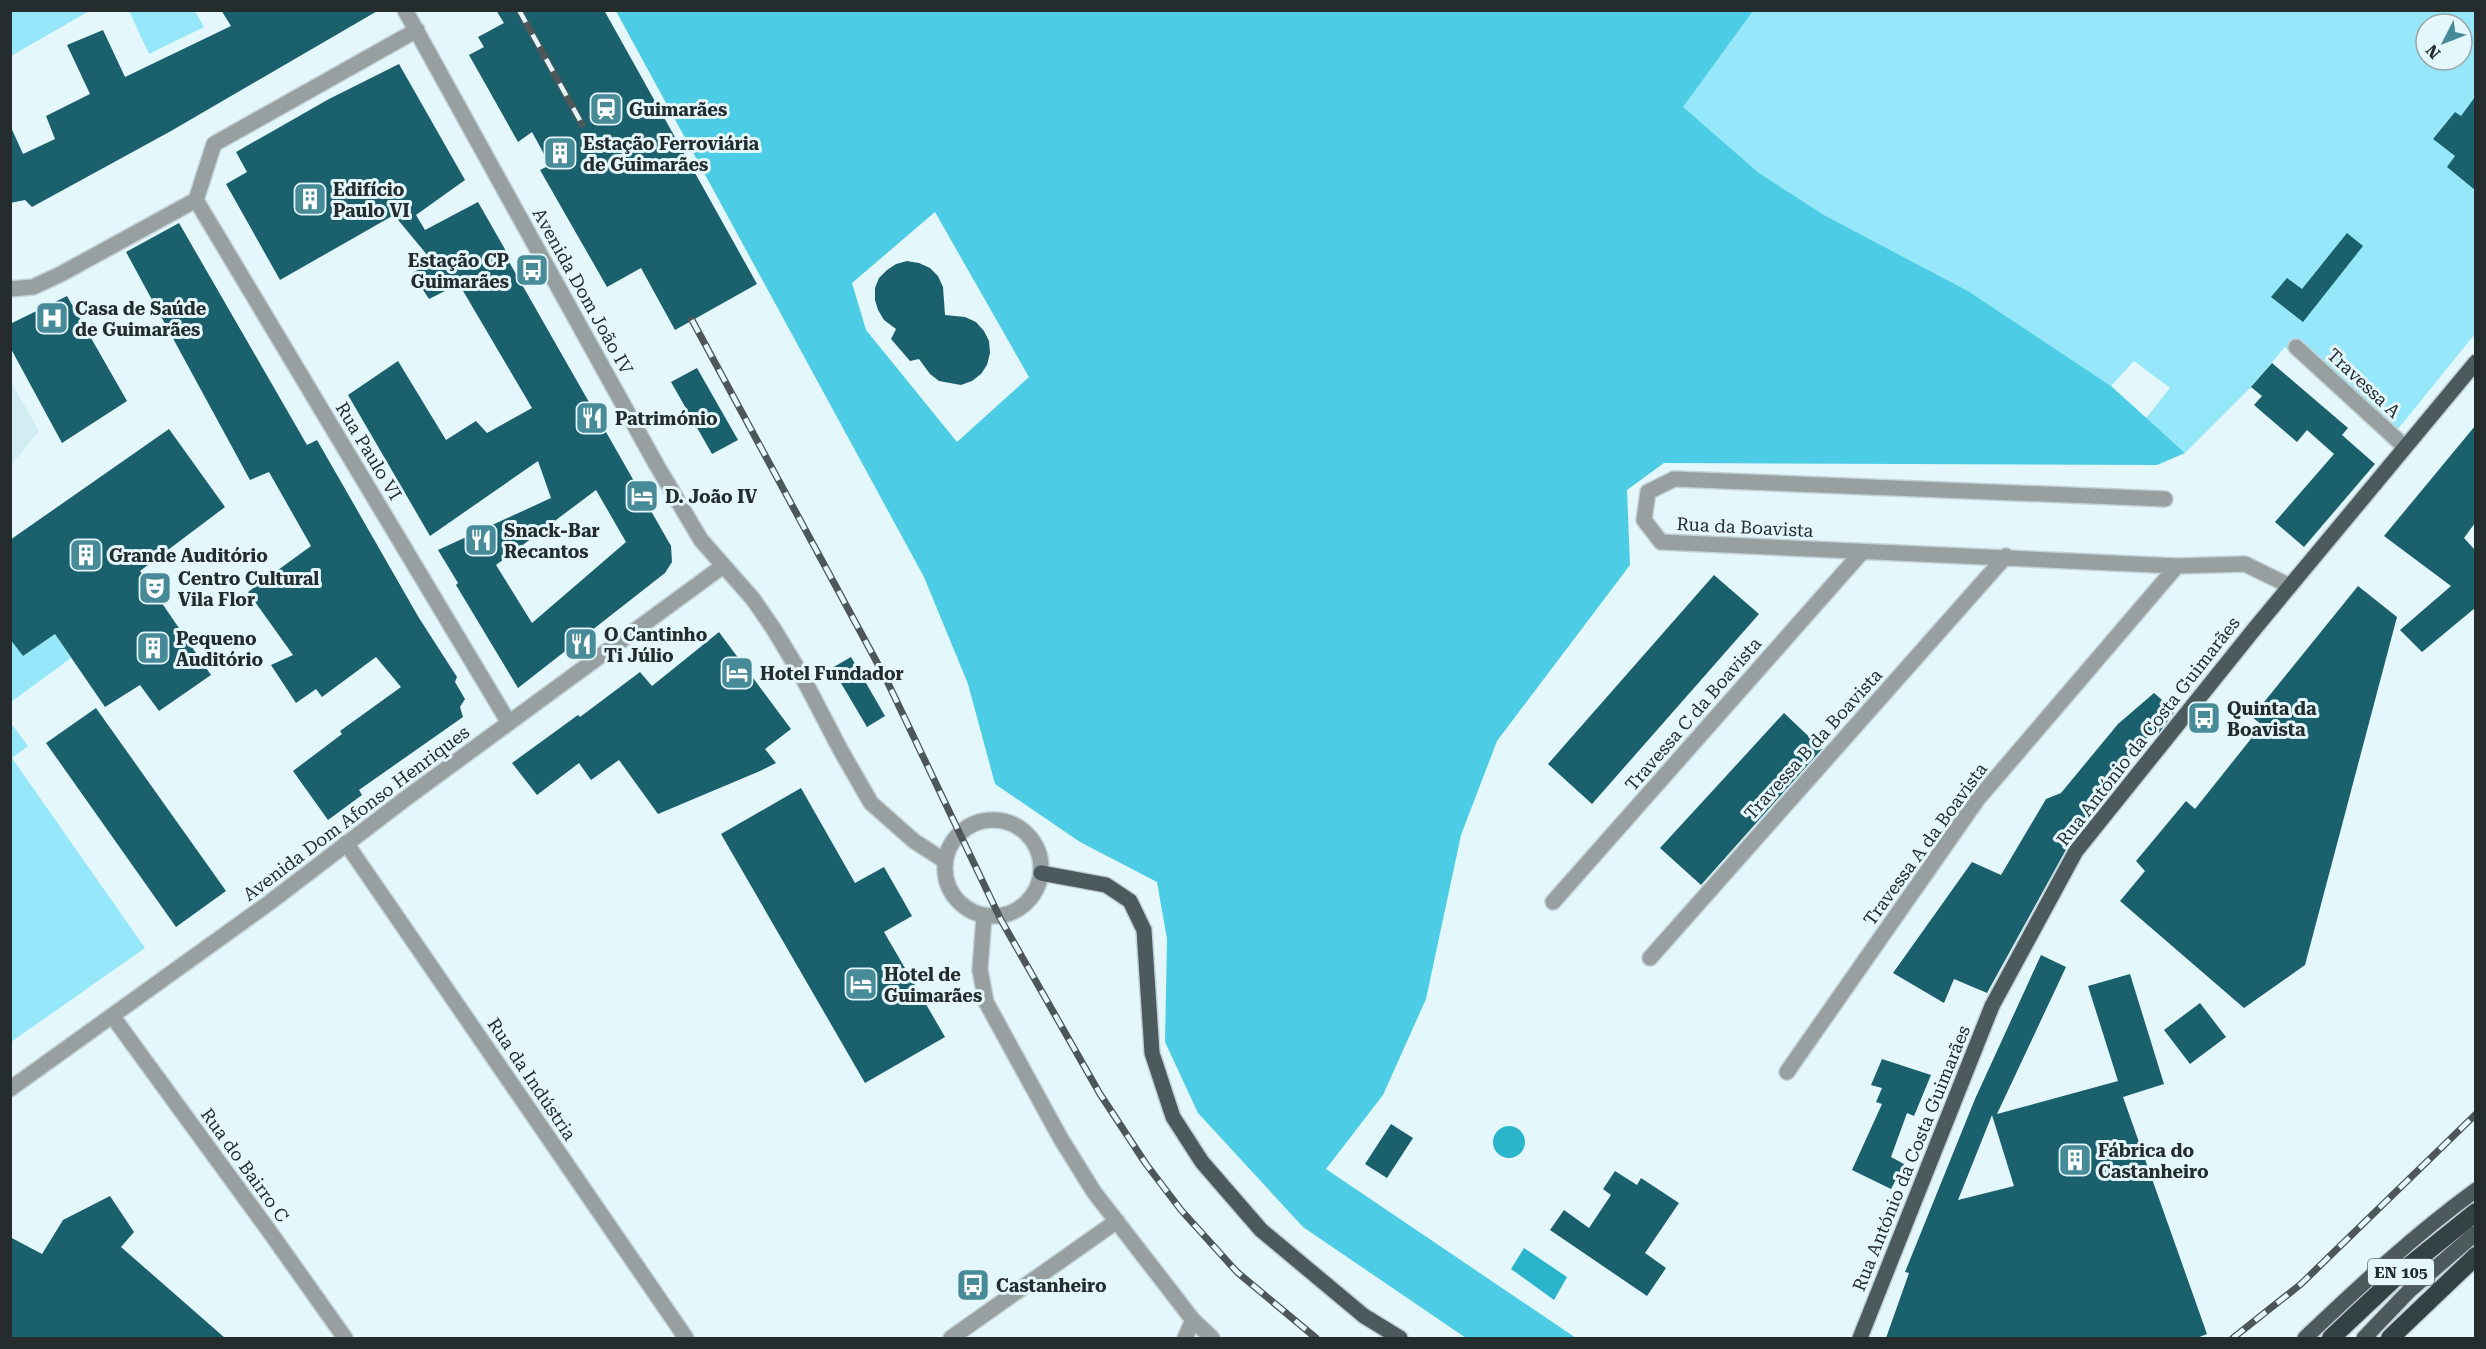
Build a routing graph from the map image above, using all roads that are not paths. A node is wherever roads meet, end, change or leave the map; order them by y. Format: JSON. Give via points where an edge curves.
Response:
{"nodes":[{"id":1,"x":405,"y":10,"type":"edge"},
{"id":2,"x":417,"y":10,"type":"edge"},
{"id":3,"x":417,"y":30,"type":"junction"},
{"id":4,"x":196,"y":200,"type":"junction"},
{"id":5,"x":10,"y":289,"type":"edge"},
{"id":6,"x":2296,"y":347,"type":"dead end"},
{"id":7,"x":2475,"y":362,"type":"edge"},
{"id":8,"x":2405,"y":447,"type":"junction"},
{"id":9,"x":2165,"y":499,"type":"dead end"},
{"id":10,"x":1862,"y":552,"type":"junction"},
{"id":11,"x":2006,"y":556,"type":"junction"},
{"id":12,"x":723,"y":566,"type":"junction"},
{"id":13,"x":2176,"y":566,"type":"junction"},
{"id":14,"x":2290,"y":586,"type":"junction"},
{"id":15,"x":509,"y":723,"type":"junction"},
{"id":16,"x":346,"y":843,"type":"junction"},
{"id":17,"x":945,"y":861,"type":"junction"},
{"id":18,"x":1041,"y":873,"type":"junction"},
{"id":19,"x":1553,"y":902,"type":"dead end"},
{"id":20,"x":984,"y":916,"type":"junction"},
{"id":21,"x":1650,"y":958,"type":"dead end"},
{"id":22,"x":113,"y":1017,"type":"junction"},
{"id":23,"x":1788,"y":1072,"type":"dead end"},
{"id":24,"x":10,"y":1089,"type":"edge"},
{"id":25,"x":2475,"y":1190,"type":"edge"},
{"id":26,"x":2475,"y":1212,"type":"edge"},
{"id":27,"x":1117,"y":1221,"type":"junction"},
{"id":28,"x":2475,"y":1233,"type":"edge"},
{"id":29,"x":2475,"y":1257,"type":"edge"},
{"id":30,"x":1193,"y":1320,"type":"junction"},
{"id":31,"x":345,"y":1338,"type":"edge"},
{"id":32,"x":686,"y":1338,"type":"edge"},
{"id":33,"x":951,"y":1338,"type":"edge"},
{"id":34,"x":1185,"y":1338,"type":"edge"},
{"id":35,"x":1212,"y":1338,"type":"edge"},
{"id":36,"x":1400,"y":1338,"type":"edge"},
{"id":37,"x":1860,"y":1338,"type":"edge"},
{"id":38,"x":2305,"y":1338,"type":"edge"},
{"id":39,"x":2331,"y":1338,"type":"edge"},
{"id":40,"x":2364,"y":1338,"type":"edge"},
{"id":41,"x":2390,"y":1338,"type":"edge"}],
"edges":[{"from":1,"to":3,"type":"street","name":"Avenida Dom João IV"},
{"from":2,"to":3,"type":"street","name":"Avenida Dom João IV"},
{"from":3,"to":4,"type":"street","via":[[214,144]]},
{"from":3,"to":12,"type":"street","name":"Avenida Dom João IV","via":[[656,464],[701,540]]},
{"from":4,"to":5,"type":"street","via":[[61,274],[33,287]]},
{"from":4,"to":15,"type":"street","name":"Rua Paulo VI"},
{"from":6,"to":8,"type":"street","name":"Travessa A"},
{"from":7,"to":8,"type":"main road","name":"Rua António da Costa Guimarães"},
{"from":8,"to":14,"type":"main road","name":"Rua António da Costa Guimarães"},
{"from":9,"to":10,"type":"street","name":"Rua da Boavista","via":[[1674,479],[1648,492],[1644,520],[1661,542]]},
{"from":10,"to":11,"type":"street","name":"Rua da Boavista"},
{"from":10,"to":19,"type":"street","name":"Travessa C da Boavista"},
{"from":11,"to":13,"type":"street","name":"Rua da Boavista"},
{"from":11,"to":21,"type":"street","name":"Travessa B da Boavista"},
{"from":12,"to":15,"type":"street","name":"Avenida Dom Afonso Henriques"},
{"from":12,"to":17,"type":"street","name":"Avenida Dom João IV","via":[[773,628],[871,803],[914,841]]},
{"from":13,"to":14,"type":"street","name":"Rua da Boavista","via":[[2246,564]]},
{"from":13,"to":23,"type":"street","name":"Travessa A da Boavista","via":[[1977,800]]},
{"from":14,"to":37,"type":"main road","name":"Rua António da Costa Guimarães","via":[[2076,851],[1992,1006]]},
{"from":15,"to":16,"type":"street","name":"Avenida Dom Afonso Henriques"},
{"from":16,"to":22,"type":"street","name":"Avenida Dom Afonso Henriques"},
{"from":16,"to":32,"type":"street","name":"Rua da Indústria"},
{"from":17,"to":18,"type":"street","via":[[948,849],[964,830],[979,822],[998,820],[1022,830],[1035,844]]},
{"from":17,"to":20,"type":"street","via":[[952,895],[966,909]]},
{"from":18,"to":20,"type":"street","via":[[1026,904],[1011,914]]},
{"from":18,"to":36,"type":"main road","via":[[1106,885],[1130,901],[1144,930],[1152,1053],[1173,1117],[1202,1162],[1261,1230],[1364,1316]]},
{"from":20,"to":27,"type":"street","via":[[980,970],[986,1002],[1061,1139]]},
{"from":22,"to":24,"type":"street","name":"Avenida Dom Afonso Henriques"},
{"from":22,"to":31,"type":"street","name":"Rua do Bairro C"},
{"from":25,"to":38,"type":"main road","via":[[2387,1260]]},
{"from":26,"to":39,"type":"highway","number":"EN 105","via":[[2399,1274]]},
{"from":27,"to":30,"type":"street"},
{"from":27,"to":33,"type":"street"},
{"from":28,"to":40,"type":"main road","via":[[2410,1290]]},
{"from":29,"to":41,"type":"highway","number":"EN 105"},
{"from":30,"to":34,"type":"street"},
{"from":30,"to":35,"type":"street"}]}
